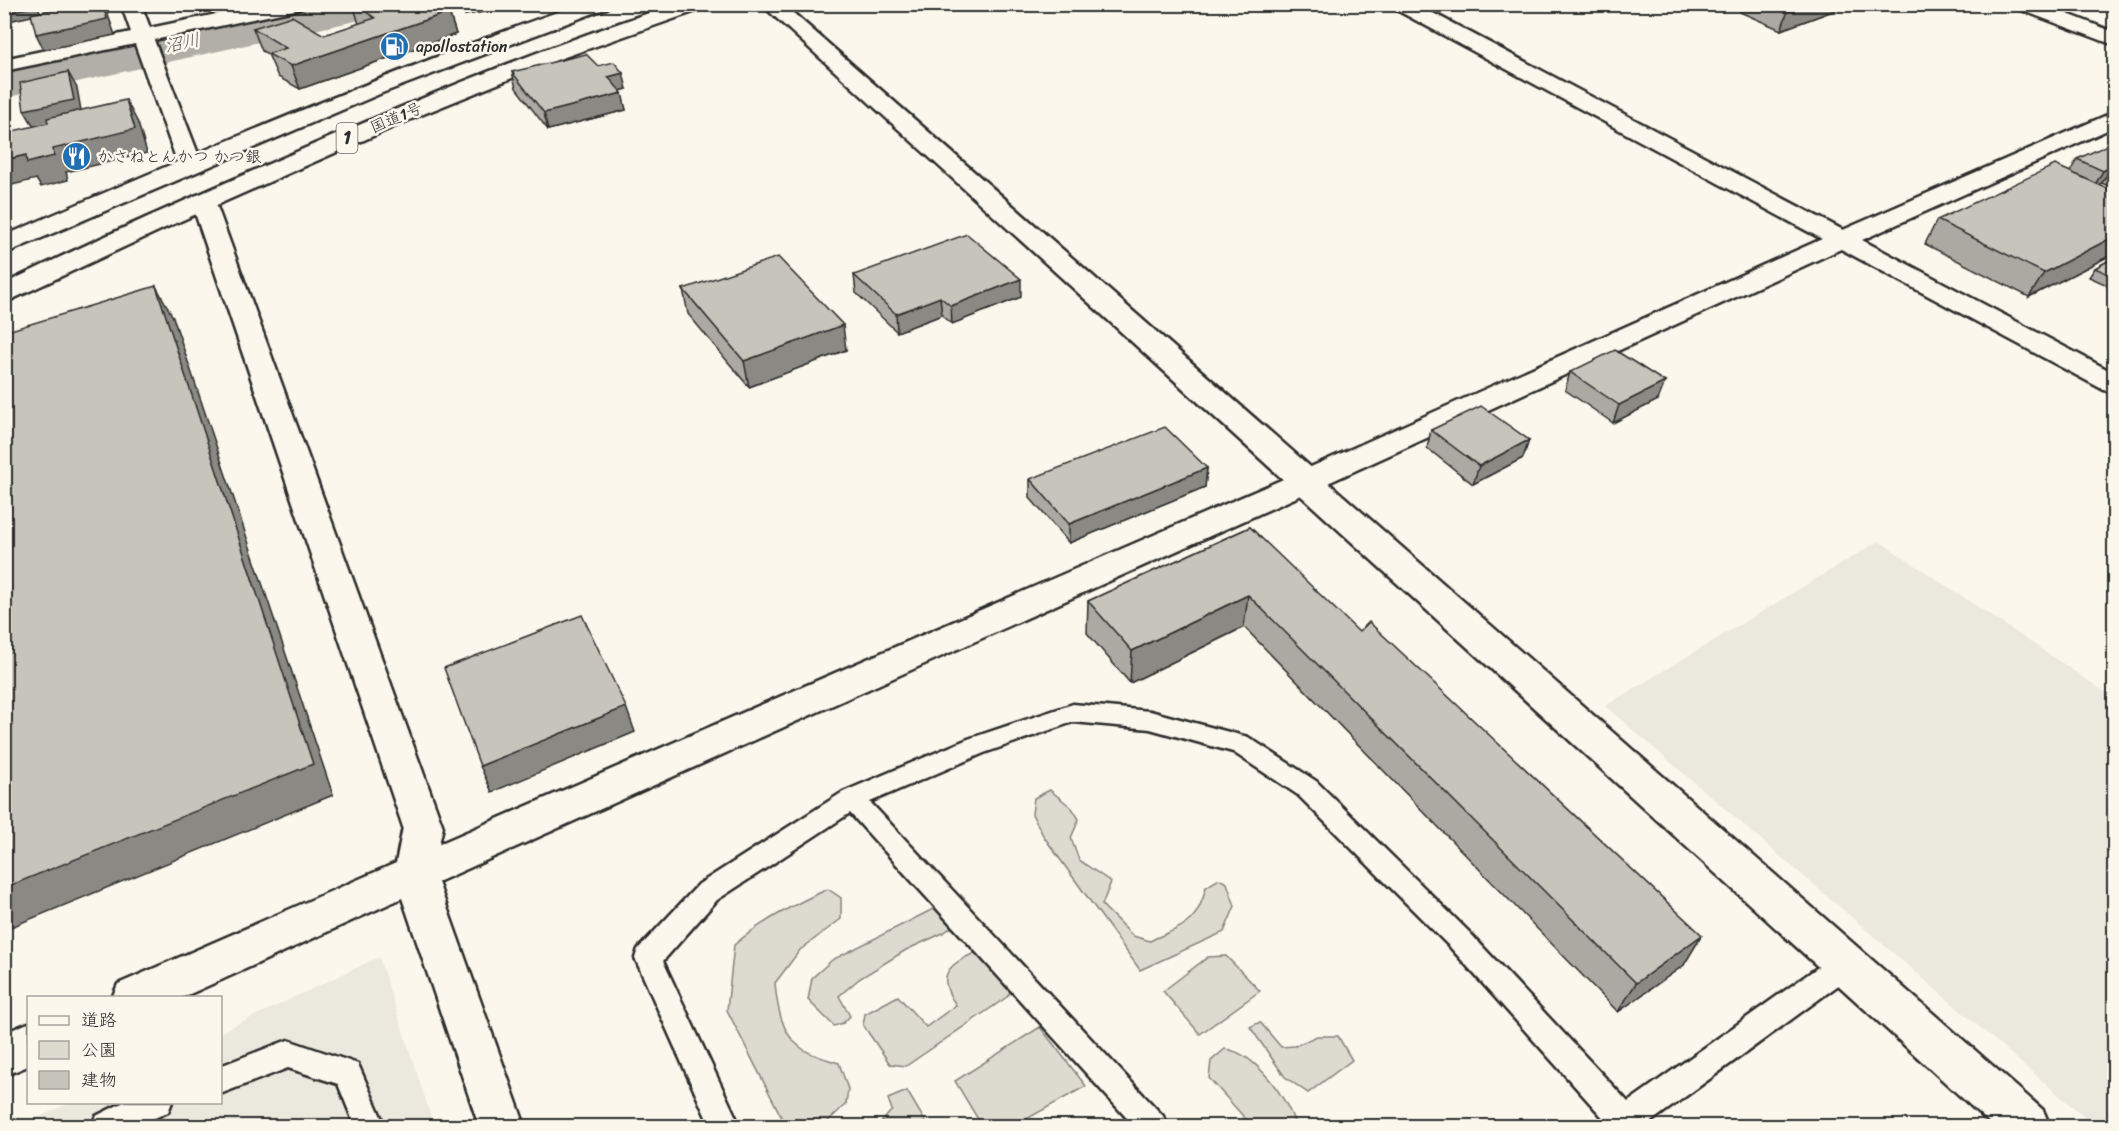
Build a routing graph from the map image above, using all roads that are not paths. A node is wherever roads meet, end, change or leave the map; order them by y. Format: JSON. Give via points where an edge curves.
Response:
{"nodes":[{"id":1,"x":131,"y":4,"type":"edge"},
{"id":2,"x":295,"y":4,"type":"edge"},
{"id":3,"x":600,"y":4,"type":"edge"},
{"id":4,"x":699,"y":4,"type":"edge"},
{"id":5,"x":771,"y":4,"type":"edge"},
{"id":6,"x":1400,"y":4,"type":"edge"},
{"id":7,"x":2023,"y":4,"type":"edge"},
{"id":8,"x":143,"y":36,"type":"junction"},
{"id":9,"x":2115,"y":39,"type":"edge"},
{"id":10,"x":4,"y":65,"type":"edge"},
{"id":11,"x":2115,"y":119,"type":"edge"},
{"id":12,"x":190,"y":164,"type":"junction"},
{"id":13,"x":203,"y":201,"type":"junction"},
{"id":14,"x":1843,"y":239,"type":"junction"},
{"id":15,"x":4,"y":246,"type":"edge"},
{"id":16,"x":4,"y":295,"type":"edge"},
{"id":17,"x":2115,"y":384,"type":"edge"},
{"id":18,"x":1305,"y":482,"type":"junction"},
{"id":19,"x":852,"y":799,"type":"junction"},
{"id":20,"x":414,"y":873,"type":"junction"},
{"id":21,"x":1845,"y":964,"type":"junction"},
{"id":22,"x":137,"y":996,"type":"edge"},
{"id":23,"x":27,"y":1044,"type":"edge"},
{"id":24,"x":4,"y":1054,"type":"edge"},
{"id":25,"x":222,"y":1079,"type":"edge"},
{"id":26,"x":154,"y":1104,"type":"edge"},
{"id":27,"x":1625,"y":1125,"type":"edge"},
{"id":28,"x":106,"y":1126,"type":"edge"},
{"id":29,"x":370,"y":1126,"type":"edge"},
{"id":30,"x":502,"y":1126,"type":"edge"},
{"id":31,"x":725,"y":1126,"type":"edge"},
{"id":32,"x":1153,"y":1126,"type":"edge"},
{"id":33,"x":2026,"y":1126,"type":"edge"}],
"edges":[{"from":1,"to":8,"type":"main road"},
{"from":2,"to":8,"type":"main road"},
{"from":3,"to":12,"type":"main road","name":"国道1号","number":"1"},
{"from":4,"to":13,"type":"main road","name":"国道1号","number":"1","via":[[421,106]]},
{"from":5,"to":18,"type":"main road"},
{"from":6,"to":14,"type":"main road"},
{"from":7,"to":9,"type":"main road"},
{"from":8,"to":10,"type":"main road"},
{"from":8,"to":12,"type":"main road"},
{"from":11,"to":14,"type":"main road"},
{"from":12,"to":15,"type":"main road","name":"国道1号","number":"1"},
{"from":13,"to":16,"type":"main road","name":"国道1号","number":"1"},
{"from":13,"to":20,"type":"main road","via":[[423,827]]},
{"from":14,"to":17,"type":"main road"},
{"from":14,"to":18,"type":"main road"},
{"from":18,"to":20,"type":"main road"},
{"from":18,"to":21,"type":"main road"},
{"from":19,"to":27,"type":"lane","via":[[976,746],[1073,713],[1150,720],[1240,744],[1307,788],[1459,939]]},
{"from":19,"to":31,"type":"lane","via":[[708,892],[648,958]]},
{"from":19,"to":32,"type":"lane"},
{"from":20,"to":22,"type":"main road"},
{"from":20,"to":30,"type":"main road"},
{"from":21,"to":27,"type":"lane"},
{"from":21,"to":33,"type":"main road"},
{"from":23,"to":24,"type":"main road"},
{"from":25,"to":29,"type":"lane","via":[[288,1054],[348,1074]]},
{"from":26,"to":28,"type":"lane"}]}
